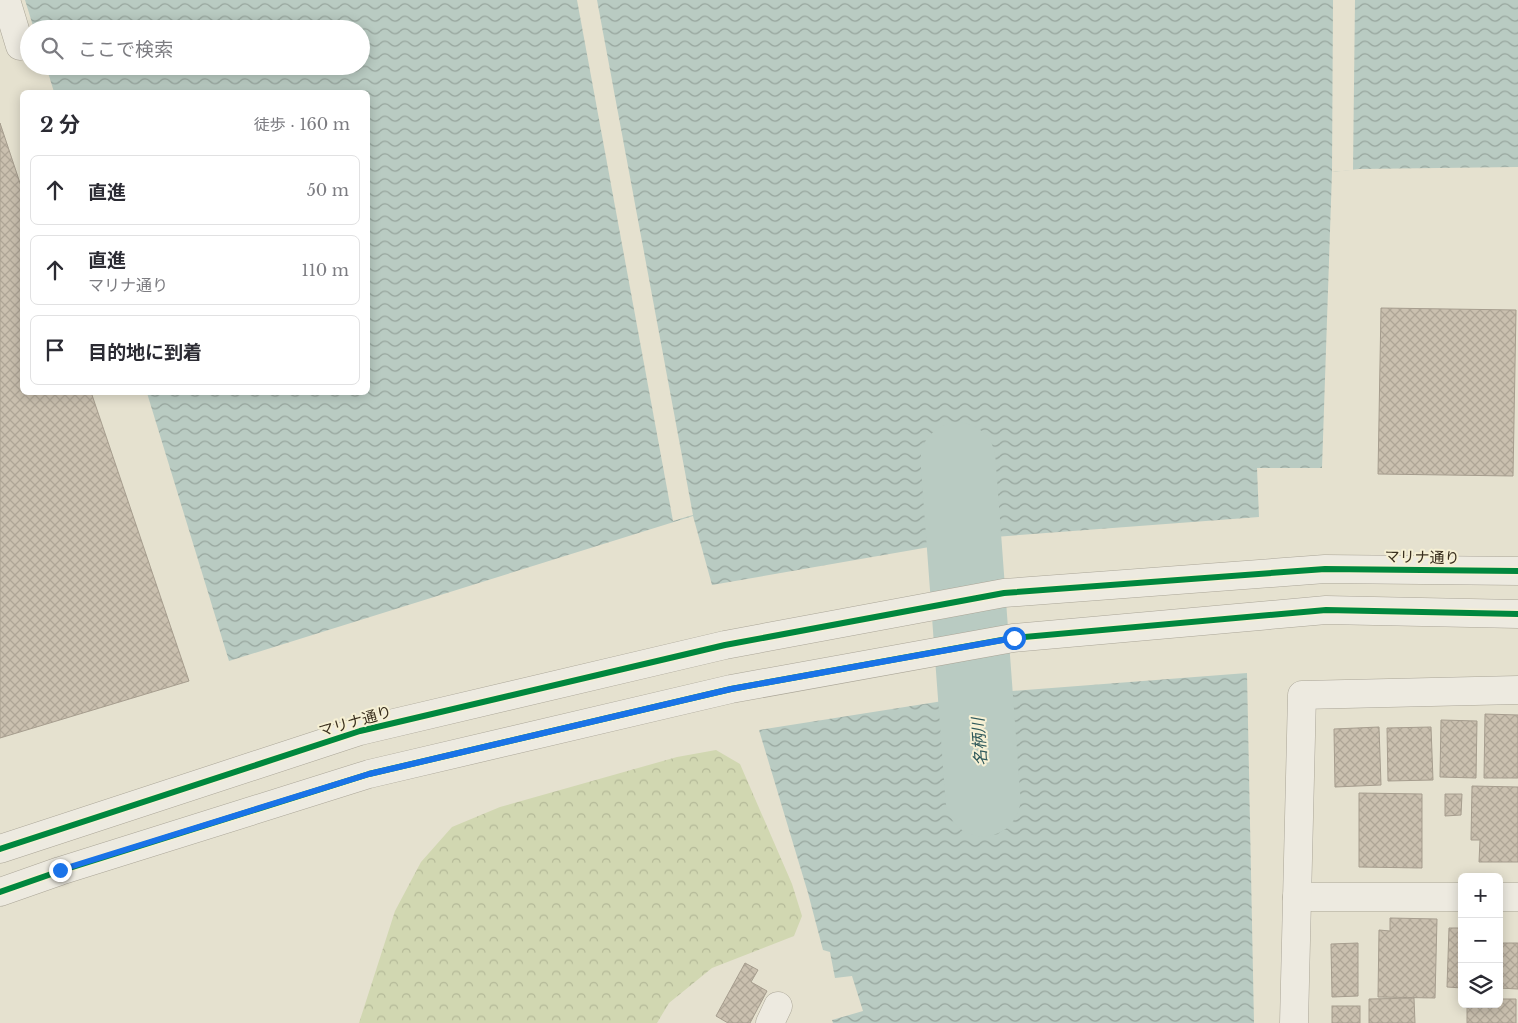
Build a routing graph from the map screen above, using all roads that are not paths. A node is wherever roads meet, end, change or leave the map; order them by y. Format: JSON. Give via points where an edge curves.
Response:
{"nodes":[{"id":1,"x":6,"y":0,"type":"edge"},
{"id":2,"x":20,"y":46,"type":"dead end"},
{"id":3,"x":1518,"y":571,"type":"edge"},
{"id":4,"x":1518,"y":614,"type":"edge"},
{"id":5,"x":1518,"y":690,"type":"edge"},
{"id":6,"x":0,"y":849,"type":"edge"},
{"id":7,"x":0,"y":892,"type":"edge"},
{"id":8,"x":1297,"y":897,"type":"junction"},
{"id":9,"x":1458,"y":897,"type":"edge"},
{"id":10,"x":1503,"y":897,"type":"edge"},
{"id":11,"x":1518,"y":897,"type":"edge"},
{"id":12,"x":1294,"y":1023,"type":"edge"}],
"edges":[{"from":1,"to":2,"type":"street"},
{"from":3,"to":6,"type":"street","name":"マリナ通り","via":[[1325,569],[1004,593],[725,645],[360,731]]},
{"from":4,"to":7,"type":"street","via":[[1326,610],[1014,638],[731,689],[369,774],[60,870]]},
{"from":5,"to":8,"type":"street","via":[[1302,695]]},
{"from":8,"to":9,"type":"street"},
{"from":8,"to":12,"type":"street"},
{"from":10,"to":11,"type":"street"}]}
